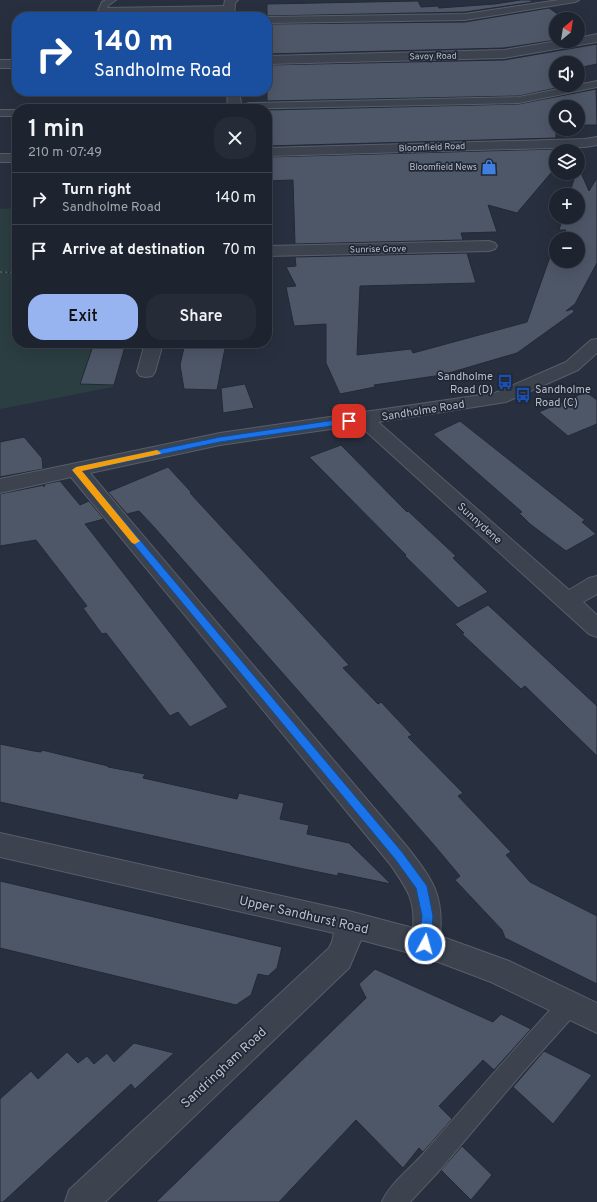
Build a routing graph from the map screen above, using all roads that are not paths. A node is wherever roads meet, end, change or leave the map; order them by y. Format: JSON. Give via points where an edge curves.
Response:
{"nodes":[{"id":1,"x":112,"y":0,"type":"edge"},
{"id":2,"x":575,"y":0,"type":"edge"},
{"id":3,"x":229,"y":9,"type":"edge"},
{"id":4,"x":272,"y":20,"type":"edge"},
{"id":5,"x":597,"y":38,"type":"edge"},
{"id":6,"x":272,"y":60,"type":"edge"},
{"id":7,"x":0,"y":64,"type":"edge"},
{"id":8,"x":12,"y":64,"type":"edge"},
{"id":9,"x":597,"y":84,"type":"edge"},
{"id":10,"x":272,"y":106,"type":"edge"},
{"id":11,"x":0,"y":113,"type":"edge"},
{"id":12,"x":12,"y":113,"type":"edge"},
{"id":13,"x":592,"y":146,"type":"edge"},
{"id":14,"x":272,"y":152,"type":"edge"},
{"id":15,"x":0,"y":158,"type":"edge"},
{"id":16,"x":12,"y":158,"type":"edge"},
{"id":17,"x":489,"y":246,"type":"dead end"},
{"id":18,"x":272,"y":251,"type":"edge"},
{"id":19,"x":597,"y":344,"type":"edge"},
{"id":20,"x":153,"y":348,"type":"edge"},
{"id":21,"x":146,"y":372,"type":"dead end"},
{"id":22,"x":364,"y":419,"type":"junction"},
{"id":23,"x":76,"y":470,"type":"junction"},
{"id":24,"x":0,"y":486,"type":"edge"},
{"id":25,"x":597,"y":584,"type":"edge"},
{"id":26,"x":567,"y":601,"type":"junction"},
{"id":27,"x":597,"y":628,"type":"edge"},
{"id":28,"x":0,"y":845,"type":"edge"},
{"id":29,"x":349,"y":924,"type":"junction"},
{"id":30,"x":425,"y":944,"type":"junction"},
{"id":31,"x":570,"y":1004,"type":"junction"},
{"id":32,"x":597,"y":1018,"type":"edge"},
{"id":33,"x":81,"y":1202,"type":"edge"},
{"id":34,"x":394,"y":1202,"type":"edge"}],
"edges":[{"from":1,"to":3,"type":"lane","via":[[105,4],[102,11]]},
{"from":2,"to":4,"type":"lane","via":[[465,17]]},
{"from":5,"to":6,"type":"street","name":"Savoy Road","via":[[504,54]]},
{"from":7,"to":8,"type":"street"},
{"from":9,"to":10,"type":"lane","via":[[519,100]]},
{"from":11,"to":12,"type":"lane"},
{"from":13,"to":14,"type":"street","name":"Bloomfield Road"},
{"from":15,"to":16,"type":"street"},
{"from":17,"to":18,"type":"street","name":"Sunrise Grove"},
{"from":19,"to":22,"type":"street","name":"Sandholme Road","via":[[572,366],[499,398]]},
{"from":20,"to":21,"type":"street"},
{"from":22,"to":23,"type":"street","name":"Sandholme Road","via":[[220,439]]},
{"from":22,"to":26,"type":"street","name":"Sunnydene"},
{"from":23,"to":24,"type":"street","name":"Sandholme Road"},
{"from":23,"to":30,"type":"street","via":[[399,856],[421,886],[428,916]]},
{"from":25,"to":26,"type":"street"},
{"from":26,"to":27,"type":"street","name":"Sunnydene"},
{"from":28,"to":29,"type":"street","name":"Upper Sandhurst Road"},
{"from":29,"to":30,"type":"street","name":"Upper Sandhurst Road"},
{"from":29,"to":33,"type":"street","name":"Sandringham Road","via":[[346,944],[339,958]]},
{"from":30,"to":31,"type":"street","name":"Upper Sandhurst Road","via":[[500,971]]},
{"from":31,"to":32,"type":"street","name":"Upper Sandhurst Road"},
{"from":31,"to":34,"type":"lane"}]}
